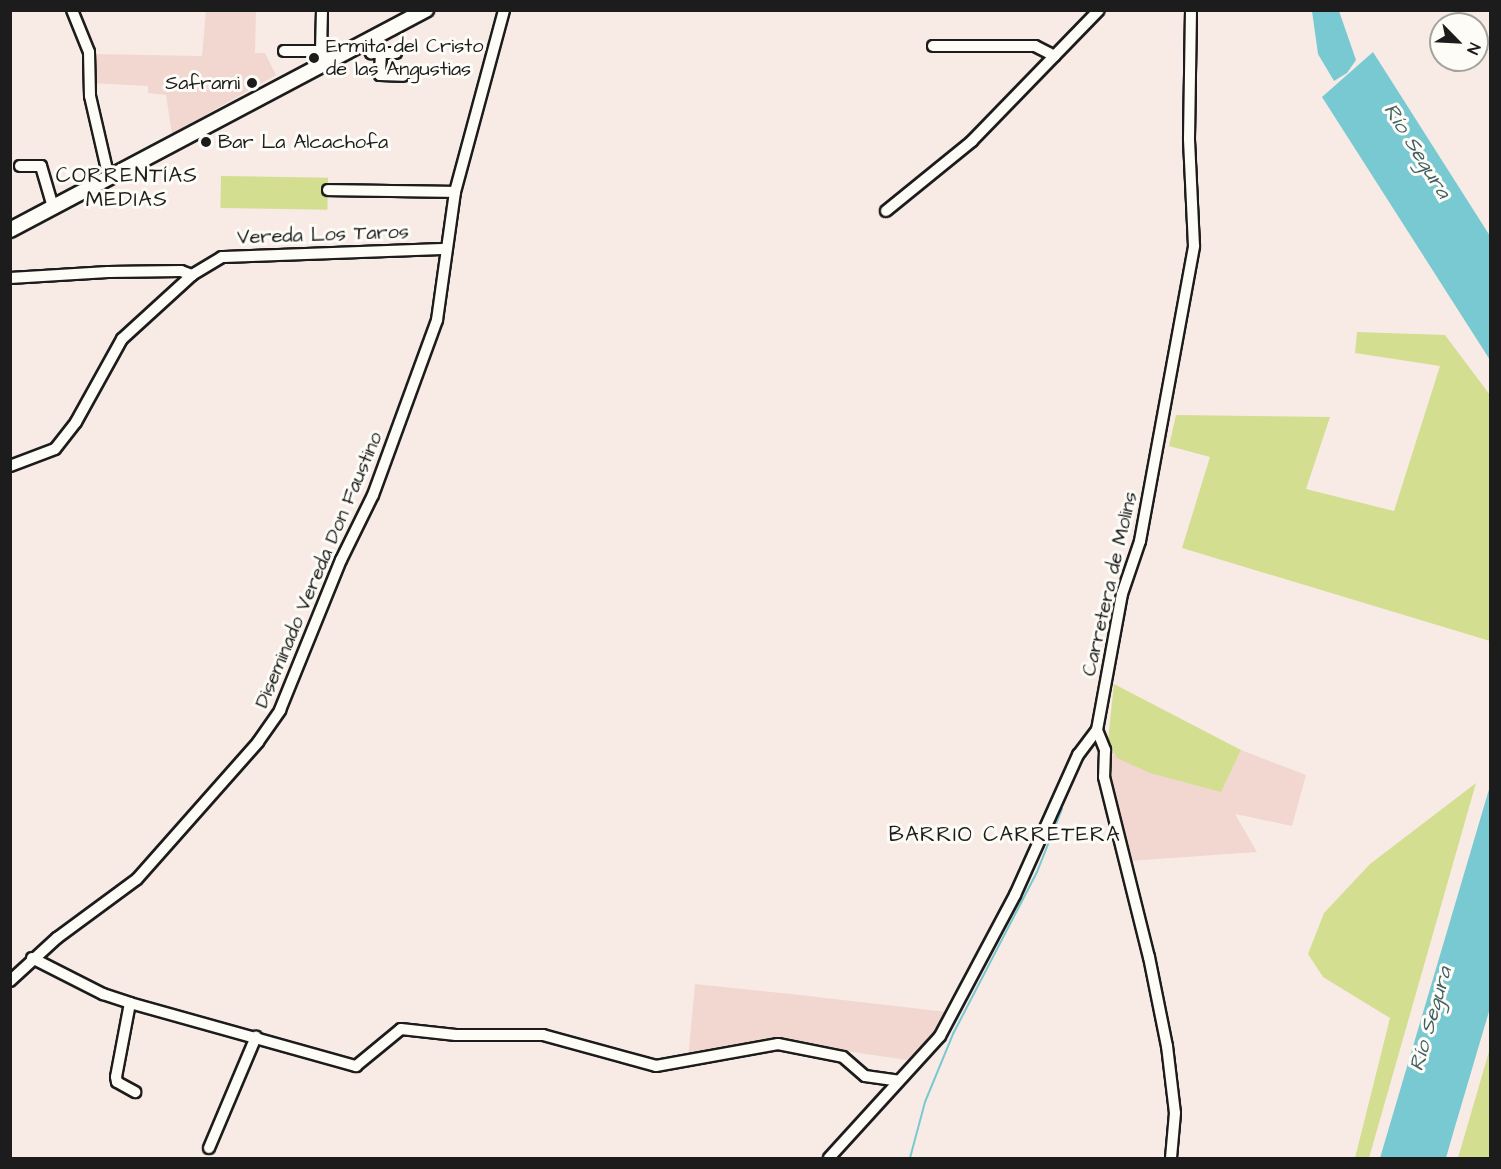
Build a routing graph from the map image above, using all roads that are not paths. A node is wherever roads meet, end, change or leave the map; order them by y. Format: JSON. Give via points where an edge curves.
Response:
{"nodes":[{"id":1,"x":72,"y":10,"type":"edge"},
{"id":2,"x":322,"y":10,"type":"edge"},
{"id":3,"x":426,"y":10,"type":"edge"},
{"id":4,"x":504,"y":10,"type":"edge"},
{"id":5,"x":1099,"y":10,"type":"edge"},
{"id":6,"x":1191,"y":10,"type":"edge"},
{"id":7,"x":365,"y":42,"type":"junction"},
{"id":8,"x":933,"y":46,"type":"dead end"},
{"id":9,"x":284,"y":51,"type":"dead end"},
{"id":10,"x":381,"y":53,"type":"junction"},
{"id":11,"x":396,"y":53,"type":"dead end"},
{"id":12,"x":1054,"y":56,"type":"junction"},
{"id":13,"x":323,"y":57,"type":"junction"},
{"id":14,"x":403,"y":76,"type":"dead end"},
{"id":15,"x":20,"y":166,"type":"dead end"},
{"id":16,"x":109,"y":178,"type":"junction"},
{"id":17,"x":328,"y":190,"type":"dead end"},
{"id":18,"x":455,"y":192,"type":"junction"},
{"id":19,"x":52,"y":207,"type":"junction"},
{"id":20,"x":886,"y":211,"type":"dead end"},
{"id":21,"x":10,"y":230,"type":"edge"},
{"id":22,"x":444,"y":249,"type":"junction"},
{"id":23,"x":192,"y":275,"type":"junction"},
{"id":24,"x":10,"y":278,"type":"edge"},
{"id":25,"x":10,"y":466,"type":"edge"},
{"id":26,"x":1097,"y":730,"type":"junction"},
{"id":27,"x":32,"y":958,"type":"junction"},
{"id":28,"x":10,"y":981,"type":"edge"},
{"id":29,"x":130,"y":1003,"type":"junction"},
{"id":30,"x":256,"y":1037,"type":"junction"},
{"id":31,"x":899,"y":1081,"type":"junction"},
{"id":32,"x":135,"y":1092,"type":"dead end"},
{"id":33,"x":209,"y":1148,"type":"dead end"},
{"id":34,"x":830,"y":1158,"type":"edge"},
{"id":35,"x":1171,"y":1158,"type":"edge"}],
"edges":[{"from":1,"to":16,"type":"street","via":[[89,52],[90,96]]},
{"from":2,"to":13,"type":"street"},
{"from":3,"to":7,"type":"main road"},
{"from":4,"to":18,"type":"street","name":"Diseminado Vereda Don Faustino"},
{"from":5,"to":12,"type":"street"},
{"from":6,"to":26,"type":"street","name":"Carretera de Molins","via":[[1189,138],[1194,246],[1140,541],[1122,594]]},
{"from":7,"to":10,"type":"street","via":[[371,53]]},
{"from":7,"to":13,"type":"main road"},
{"from":8,"to":12,"type":"street","via":[[1035,46]]},
{"from":9,"to":13,"type":"street"},
{"from":10,"to":11,"type":"street"},
{"from":10,"to":14,"type":"street","via":[[380,75]]},
{"from":12,"to":20,"type":"street","via":[[972,141]]},
{"from":13,"to":16,"type":"main road"},
{"from":15,"to":19,"type":"street","via":[[41,166]]},
{"from":16,"to":19,"type":"main road"},
{"from":17,"to":18,"type":"street"},
{"from":18,"to":22,"type":"street","name":"Diseminado Vereda Don Faustino"},
{"from":19,"to":21,"type":"main road"},
{"from":22,"to":23,"type":"street","name":"Vereda Los Taros","via":[[222,257]]},
{"from":22,"to":27,"type":"street","name":"Diseminado Vereda Don Faustino","via":[[441,302],[403,418],[290,688],[268,730],[137,879]]},
{"from":23,"to":24,"type":"street","via":[[182,271]]},
{"from":23,"to":25,"type":"street","name":"Vereda Los Taros","via":[[122,339],[76,422],[55,449]]},
{"from":26,"to":31,"type":"street","name":"Carretera de Molins","via":[[1078,755],[1020,885],[940,1036]]},
{"from":26,"to":35,"type":"street","via":[[1105,750],[1104,777],[1167,1046],[1175,1113]]},
{"from":27,"to":28,"type":"street","name":"Diseminado Vereda Don Faustino"},
{"from":27,"to":29,"type":"street"},
{"from":29,"to":30,"type":"street"},
{"from":29,"to":32,"type":"street","via":[[116,1077],[117,1082]]},
{"from":30,"to":31,"type":"street","via":[[356,1066],[401,1029],[456,1035],[543,1035],[656,1066],[778,1044],[843,1057],[865,1076]]},
{"from":30,"to":33,"type":"street"},
{"from":31,"to":34,"type":"street","name":"Carretera de Molins"}]}
